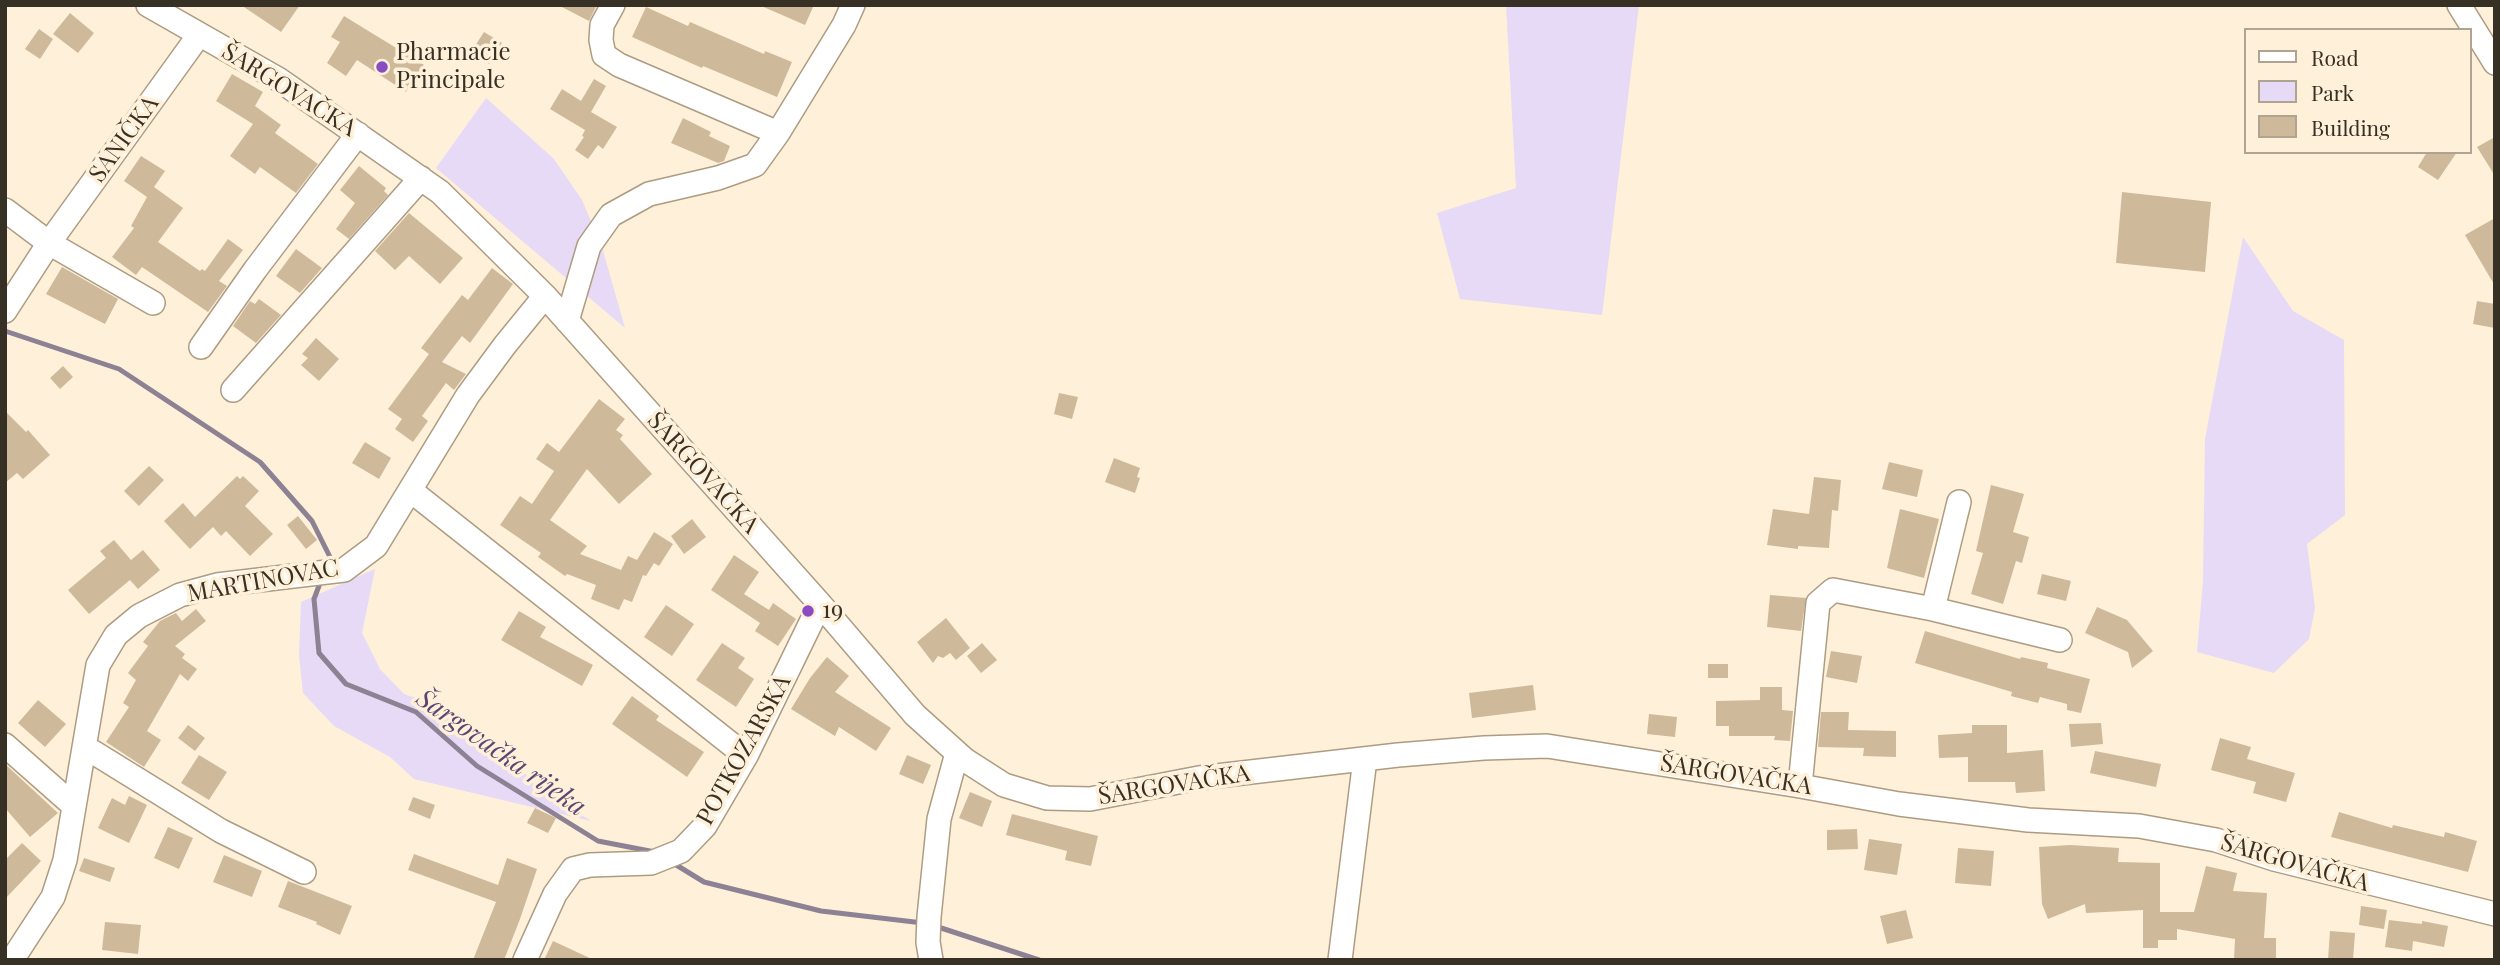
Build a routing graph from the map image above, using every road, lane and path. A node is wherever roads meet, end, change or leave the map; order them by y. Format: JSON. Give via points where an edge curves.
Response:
{"nodes":[{"id":1,"x":148,"y":5,"type":"edge"},
{"id":2,"x":613,"y":5,"type":"edge"},
{"id":3,"x":853,"y":5,"type":"edge"},
{"id":4,"x":2459,"y":5,"type":"edge"},
{"id":5,"x":199,"y":35,"type":"junction"},
{"id":6,"x":2495,"y":63,"type":"edge"},
{"id":7,"x":778,"y":133,"type":"junction"},
{"id":8,"x":358,"y":134,"type":"junction"},
{"id":9,"x":421,"y":178,"type":"junction"},
{"id":10,"x":5,"y":210,"type":"edge"},
{"id":11,"x":49,"y":243,"type":"junction"},
{"id":12,"x":545,"y":296,"type":"junction"},
{"id":13,"x":153,"y":303,"type":"dead end"},
{"id":14,"x":6,"y":309,"type":"edge"},
{"id":15,"x":567,"y":321,"type":"junction"},
{"id":16,"x":201,"y":347,"type":"dead end"},
{"id":17,"x":233,"y":390,"type":"dead end"},
{"id":18,"x":410,"y":490,"type":"junction"},
{"id":19,"x":1959,"y":502,"type":"dead end"},
{"id":20,"x":820,"y":604,"type":"junction"},
{"id":21,"x":1933,"y":609,"type":"junction"},
{"id":22,"x":2060,"y":640,"type":"dead end"},
{"id":23,"x":5,"y":745,"type":"edge"},
{"id":24,"x":85,"y":747,"type":"junction"},
{"id":25,"x":957,"y":752,"type":"junction"},
{"id":26,"x":746,"y":757,"type":"junction"},
{"id":27,"x":1365,"y":759,"type":"junction"},
{"id":28,"x":1800,"y":786,"type":"junction"},
{"id":29,"x":74,"y":806,"type":"junction"},
{"id":30,"x":304,"y":872,"type":"dead end"},
{"id":31,"x":2495,"y":914,"type":"edge"},
{"id":32,"x":929,"y":951,"type":"edge"},
{"id":33,"x":12,"y":960,"type":"edge"},
{"id":34,"x":525,"y":960,"type":"edge"},
{"id":35,"x":1339,"y":960,"type":"edge"}],
"edges":[{"from":1,"to":5,"type":"street","name":"ŠARGOVAČKA"},
{"from":2,"to":7,"type":"street","via":[[602,25],[604,55]]},
{"from":3,"to":7,"type":"street"},
{"from":4,"to":6,"type":"street"},
{"from":5,"to":8,"type":"street","name":"ŠARGOVAČKA","via":[[278,79]]},
{"from":5,"to":11,"type":"street","name":"SANIČKA"},
{"from":7,"to":15,"type":"street","via":[[755,165],[649,194],[611,215],[589,246]]},
{"from":8,"to":9,"type":"street","name":"ŠARGOVAČKA"},
{"from":8,"to":16,"type":"street"},
{"from":9,"to":12,"type":"street","name":"ŠARGOVAČKA"},
{"from":9,"to":17,"type":"street"},
{"from":10,"to":11,"type":"street"},
{"from":11,"to":13,"type":"street"},
{"from":11,"to":14,"type":"street","name":"SANIČKA"},
{"from":12,"to":15,"type":"street","name":"ŠARGOVAČKA"},
{"from":12,"to":18,"type":"street","name":"MARTINOVAC","via":[[468,395]]},
{"from":15,"to":20,"type":"street","name":"ŠARGOVAČKA"},
{"from":18,"to":24,"type":"street","name":"MARTINOVAC","via":[[376,545],[344,570],[217,585],[180,594],[139,616],[116,635],[98,665]]},
{"from":18,"to":26,"type":"street"},
{"from":19,"to":21,"type":"street"},
{"from":20,"to":25,"type":"street","name":"ŠARGOVAČKA","via":[[915,715]]},
{"from":20,"to":26,"type":"street","name":"POTKOZARSKA"},
{"from":21,"to":22,"type":"street"},
{"from":21,"to":28,"type":"street","via":[[1833,590],[1818,603]]},
{"from":23,"to":29,"type":"street"},
{"from":24,"to":29,"type":"street","name":"MARTINOVAC"},
{"from":24,"to":30,"type":"street","via":[[221,831]]},
{"from":25,"to":27,"type":"street","name":"ŠARGOVAČKA","via":[[1004,785],[1047,798],[1090,799],[1199,778]]},
{"from":25,"to":32,"type":"street","via":[[939,819]]},
{"from":26,"to":34,"type":"street","name":"POTKOZARSKA","via":[[705,826],[681,851],[651,863],[573,869],[555,894]]},
{"from":27,"to":28,"type":"street","name":"ŠARGOVAČKA","via":[[1547,746]]},
{"from":27,"to":35,"type":"street"},
{"from":28,"to":31,"type":"street","name":"ŠARGOVAČKA","via":[[1899,804],[2028,820],[2139,826],[2216,840],[2325,873]]},
{"from":29,"to":33,"type":"street","name":"MARTINOVAC","via":[[53,897]]}]}
